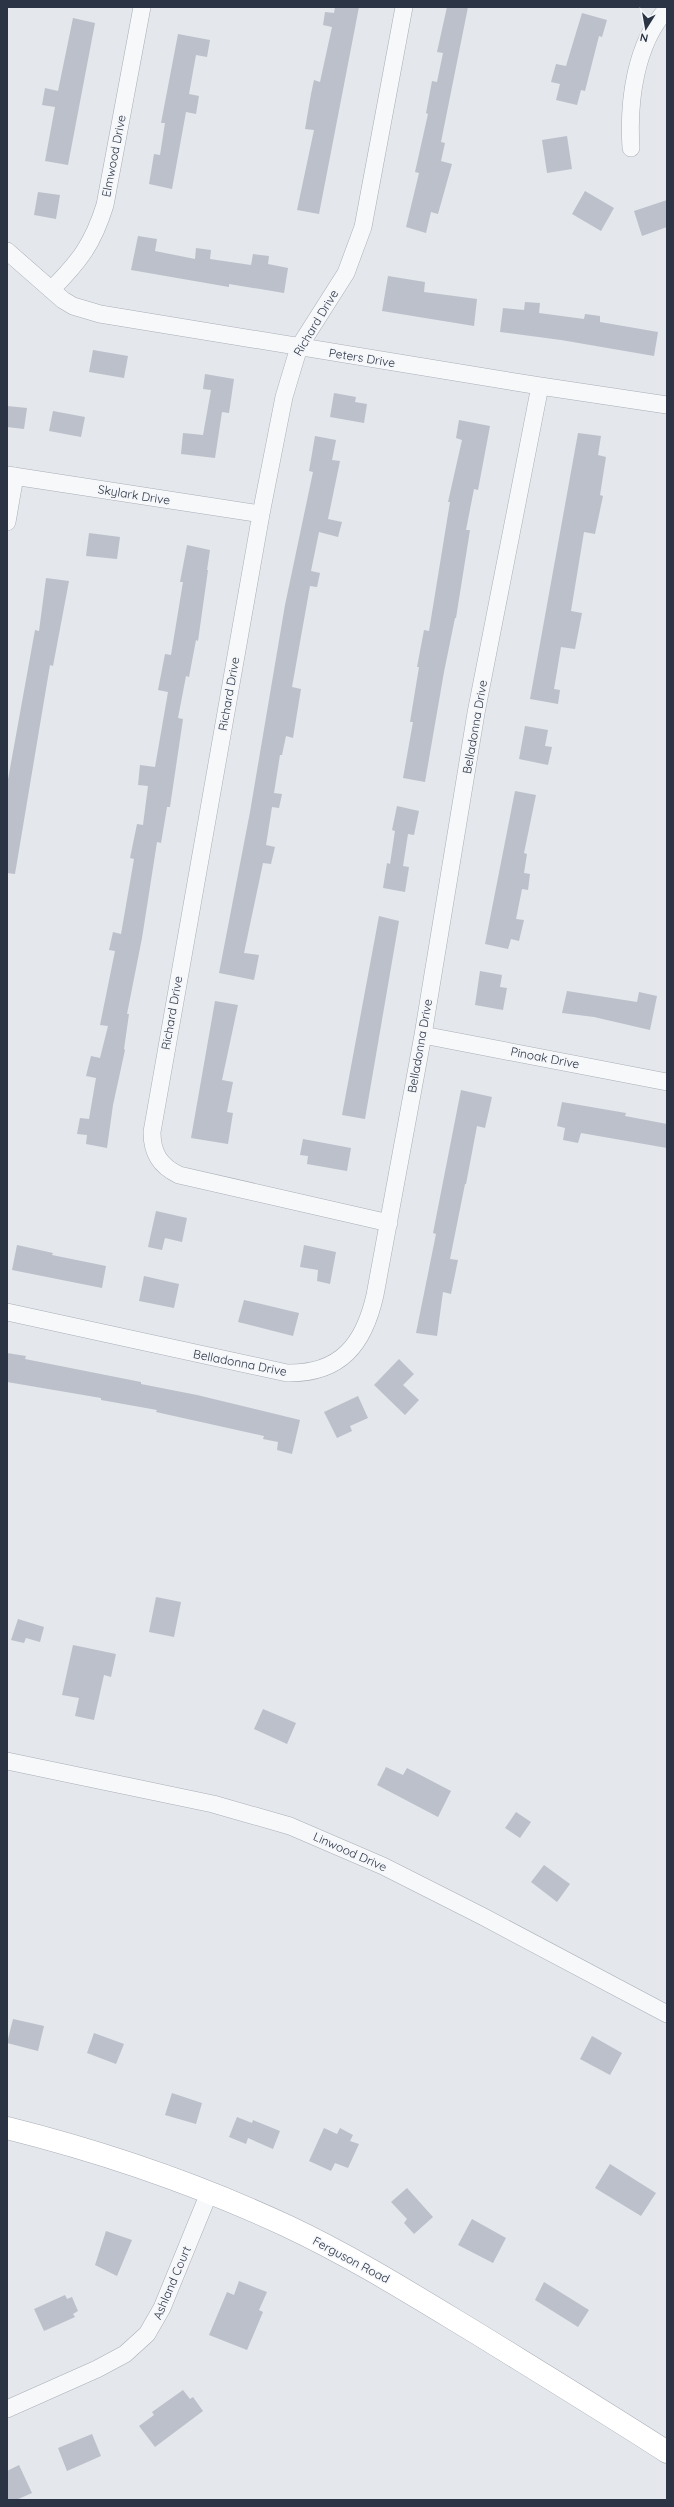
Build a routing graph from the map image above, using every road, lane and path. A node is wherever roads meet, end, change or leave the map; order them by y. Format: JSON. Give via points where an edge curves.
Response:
{"nodes":[{"id":1,"x":142,"y":7,"type":"edge"},
{"id":2,"x":404,"y":7,"type":"edge"},
{"id":3,"x":667,"y":9,"type":"edge"},
{"id":4,"x":631,"y":148,"type":"dead end"},
{"id":5,"x":7,"y":250,"type":"edge"},
{"id":6,"x":51,"y":290,"type":"junction"},
{"id":7,"x":299,"y":347,"type":"junction"},
{"id":8,"x":540,"y":386,"type":"junction"},
{"id":9,"x":667,"y":405,"type":"edge"},
{"id":10,"x":11,"y":476,"type":"edge"},
{"id":11,"x":261,"y":514,"type":"junction"},
{"id":12,"x":7,"y":522,"type":"edge"},
{"id":13,"x":423,"y":1034,"type":"junction"},
{"id":14,"x":667,"y":1082,"type":"edge"},
{"id":15,"x":389,"y":1223,"type":"junction"},
{"id":16,"x":7,"y":1312,"type":"edge"},
{"id":17,"x":7,"y":1761,"type":"edge"},
{"id":18,"x":667,"y":2014,"type":"edge"},
{"id":19,"x":7,"y":2128,"type":"edge"},
{"id":20,"x":210,"y":2193,"type":"junction"},
{"id":21,"x":7,"y":2409,"type":"edge"},
{"id":22,"x":667,"y":2452,"type":"edge"}],
"edges":[{"from":1,"to":6,"type":"street","name":"Elmwood Drive","via":[[105,205],[98,229],[84,256]]},
{"from":2,"to":7,"type":"street","name":"Richard Drive","via":[[357,246],[346,273]]},
{"from":3,"to":4,"type":"street","via":[[653,26],[638,69],[629,115]]},
{"from":5,"to":6,"type":"street","name":"Peters Drive"},
{"from":6,"to":7,"type":"street","name":"Peters Drive","via":[[73,306],[100,314]]},
{"from":7,"to":8,"type":"street","name":"Peters Drive"},
{"from":7,"to":11,"type":"street","name":"Richard Drive","via":[[284,397]]},
{"from":8,"to":9,"type":"street","name":"Peters Drive"},
{"from":8,"to":13,"type":"street","name":"Belladonna Drive","via":[[476,713]]},
{"from":10,"to":11,"type":"street","name":"Skylark Drive"},
{"from":10,"to":12,"type":"street"},
{"from":11,"to":15,"type":"street","name":"Richard Drive","via":[[156,1106],[152,1143],[158,1159],[165,1167],[179,1174]]},
{"from":13,"to":14,"type":"street","name":"Pinoak Drive"},
{"from":13,"to":15,"type":"street","name":"Belladonna Drive"},
{"from":15,"to":16,"type":"street","name":"Belladonna Drive","via":[[367,1326],[352,1349],[315,1372],[287,1373],[270,1370]]},
{"from":17,"to":18,"type":"street","name":"Linwood Drive","via":[[213,1804],[290,1826],[344,1848],[419,1884]]},
{"from":19,"to":20,"type":"street","name":"Ferguson Road","via":[[93,2151]]},
{"from":20,"to":21,"type":"street","name":"Ashland Court","via":[[162,2308],[147,2334],[125,2354]]},
{"from":20,"to":22,"type":"street","name":"Ferguson Road","via":[[288,2227],[394,2282]]}]}
